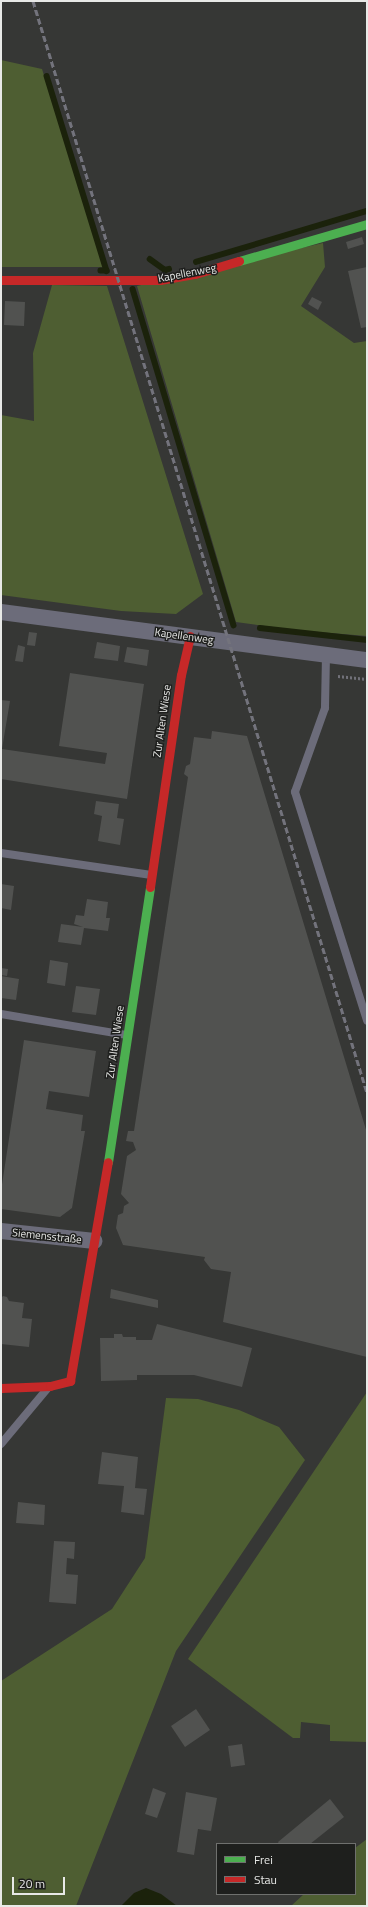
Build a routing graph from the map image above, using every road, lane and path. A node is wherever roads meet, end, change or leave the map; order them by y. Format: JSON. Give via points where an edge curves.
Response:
{"nodes":[{"id":1,"x":367,"y":224,"type":"edge"},
{"id":2,"x":1,"y":280,"type":"edge"},
{"id":3,"x":1,"y":612,"type":"edge"},
{"id":4,"x":190,"y":636,"type":"junction"},
{"id":5,"x":326,"y":655,"type":"junction"},
{"id":6,"x":367,"y":660,"type":"edge"},
{"id":7,"x":1,"y":853,"type":"edge"},
{"id":8,"x":151,"y":875,"type":"junction"},
{"id":9,"x":1,"y":1014,"type":"edge"},
{"id":10,"x":367,"y":1021,"type":"edge"},
{"id":11,"x":128,"y":1035,"type":"junction"},
{"id":12,"x":1,"y":1231,"type":"edge"},
{"id":13,"x":94,"y":1241,"type":"junction"},
{"id":14,"x":50,"y":1386,"type":"junction"},
{"id":15,"x":1,"y":1388,"type":"edge"},
{"id":16,"x":1,"y":1444,"type":"edge"}],
"edges":[{"from":1,"to":2,"type":"street","name":"Kapellenweg","via":[[195,274],[160,280]]},
{"from":3,"to":4,"type":"street","name":"Kapellenweg"},
{"from":4,"to":5,"type":"street","name":"Kapellenweg"},
{"from":4,"to":8,"type":"street","name":"Zur Alten Wiese","via":[[181,675]]},
{"from":5,"to":6,"type":"street","name":"Kapellenweg"},
{"from":5,"to":10,"type":"lane","via":[[325,708],[295,792]]},
{"from":7,"to":8,"type":"lane"},
{"from":8,"to":11,"type":"street","name":"Zur Alten Wiese"},
{"from":9,"to":11,"type":"lane"},
{"from":11,"to":13,"type":"street","name":"Zur Alten Wiese"},
{"from":12,"to":13,"type":"street","name":"Siemensstraße"},
{"from":13,"to":14,"type":"street","name":"Zur Alten Wiese","via":[[70,1381]]},
{"from":14,"to":15,"type":"street","name":"Zur Alten Wiese"},
{"from":14,"to":16,"type":"lane"}]}
